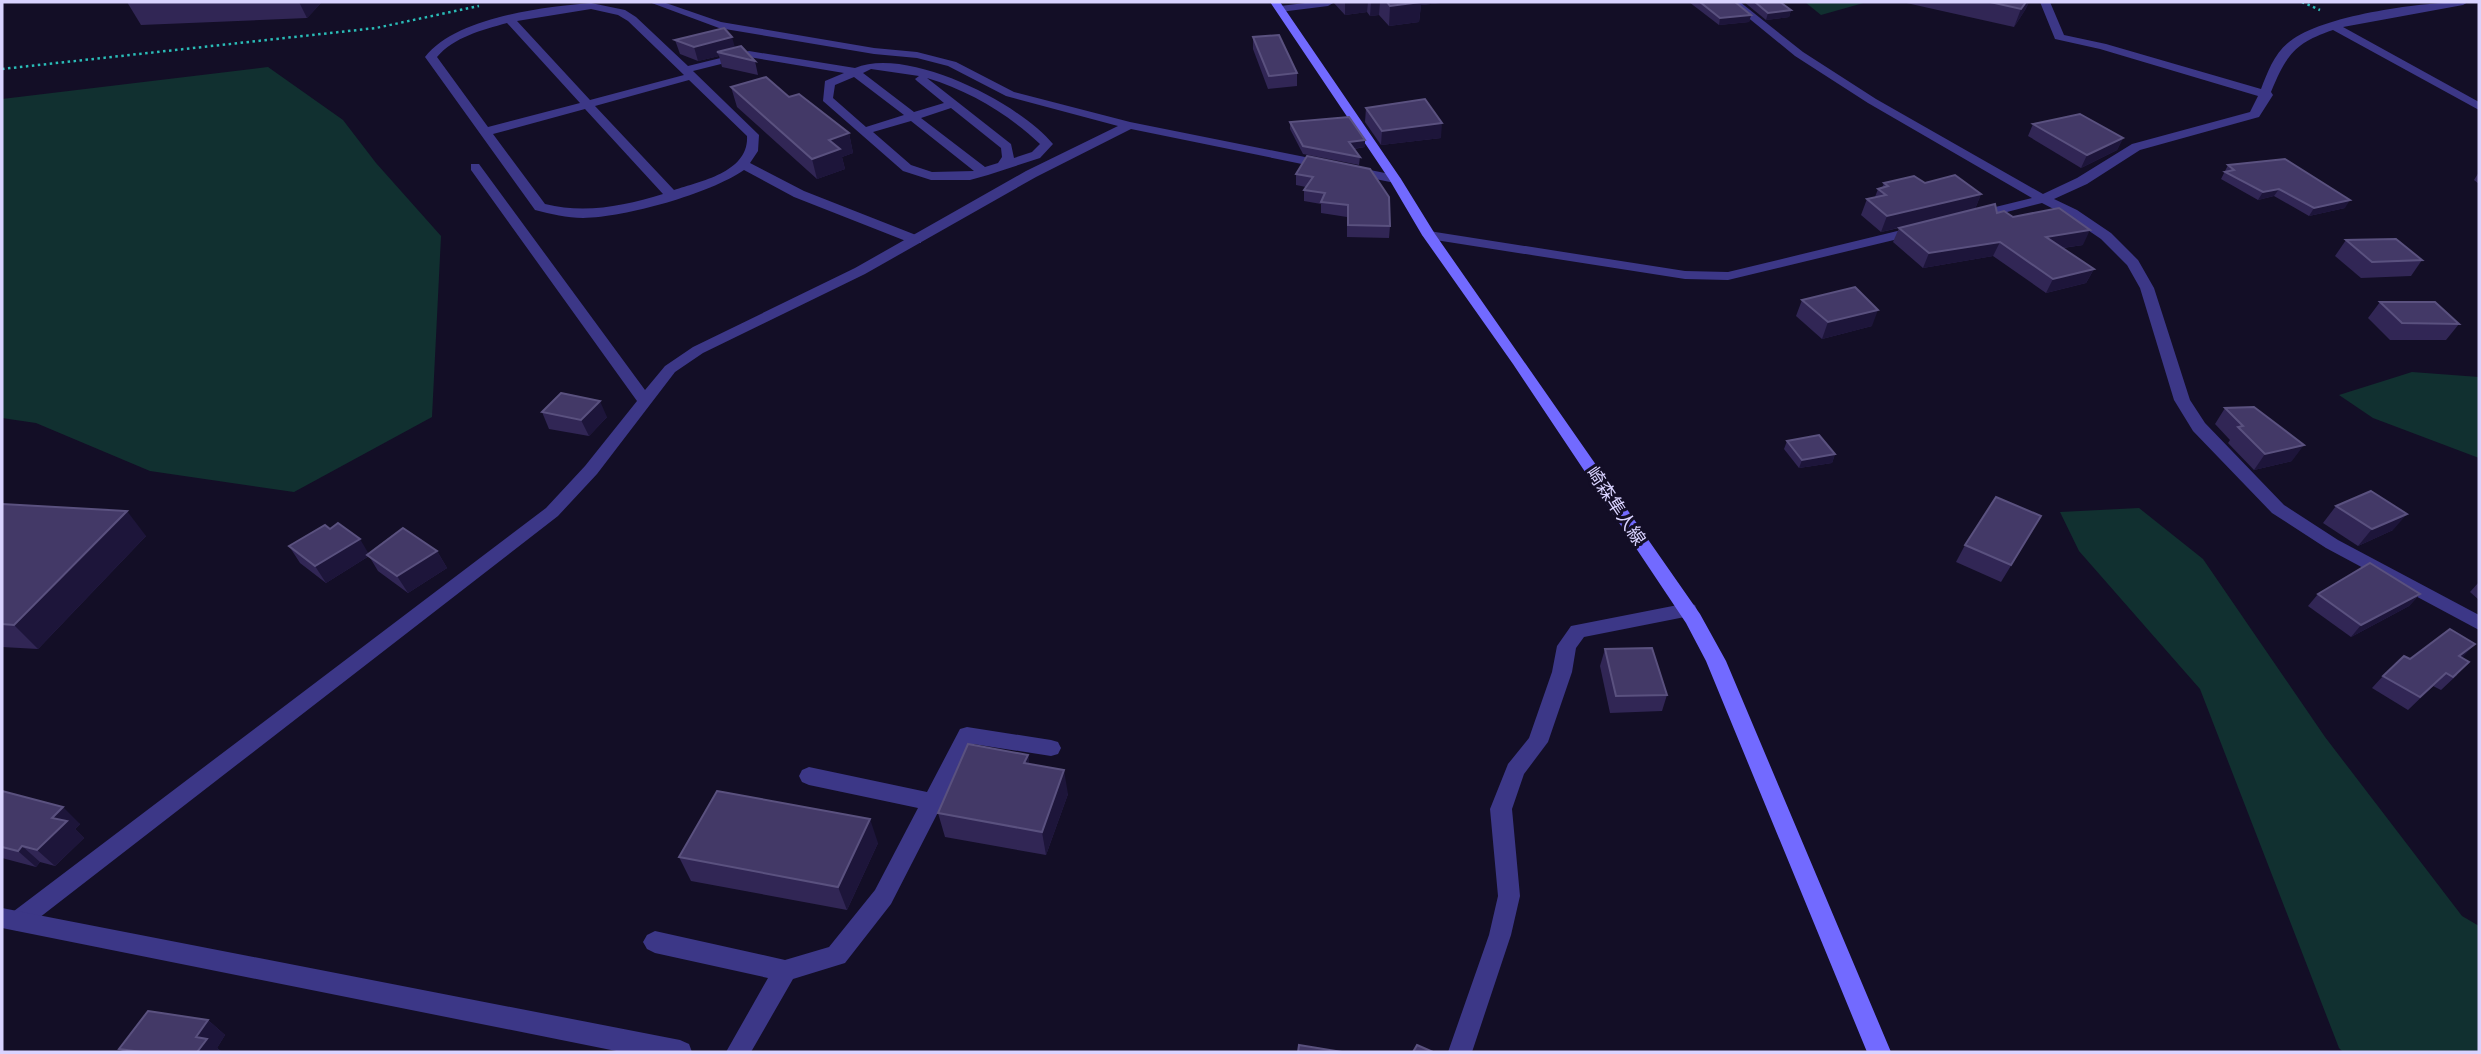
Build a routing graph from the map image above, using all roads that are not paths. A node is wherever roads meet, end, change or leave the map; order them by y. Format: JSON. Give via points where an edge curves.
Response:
{"nodes":[{"id":1,"x":654,"y":2,"type":"edge"},
{"id":2,"x":1734,"y":2,"type":"edge"},
{"id":3,"x":2045,"y":2,"type":"edge"},
{"id":4,"x":2463,"y":2,"type":"edge"},
{"id":5,"x":1328,"y":3,"type":"edge"},
{"id":6,"x":1277,"y":5,"type":"edge"},
{"id":7,"x":510,"y":20,"type":"junction"},
{"id":8,"x":2334,"y":26,"type":"junction"},
{"id":9,"x":910,"y":70,"type":"junction"},
{"id":10,"x":854,"y":71,"type":"junction"},
{"id":11,"x":689,"y":73,"type":"junction"},
{"id":12,"x":2267,"y":95,"type":"junction"},
{"id":13,"x":588,"y":104,"type":"junction"},
{"id":14,"x":953,"y":104,"type":"junction"},
{"id":15,"x":2479,"y":107,"type":"edge"},
{"id":16,"x":911,"y":116,"type":"junction"},
{"id":17,"x":1129,"y":125,"type":"junction"},
{"id":18,"x":865,"y":131,"type":"junction"},
{"id":19,"x":485,"y":132,"type":"junction"},
{"id":20,"x":743,"y":164,"type":"junction"},
{"id":21,"x":1003,"y":166,"type":"junction"},
{"id":22,"x":475,"y":167,"type":"dead end"},
{"id":23,"x":984,"y":172,"type":"junction"},
{"id":24,"x":1395,"y":179,"type":"junction"},
{"id":25,"x":671,"y":195,"type":"junction"},
{"id":26,"x":2043,"y":200,"type":"junction"},
{"id":27,"x":1964,"y":219,"type":"edge"},
{"id":28,"x":1937,"y":226,"type":"edge"},
{"id":29,"x":1429,"y":235,"type":"junction"},
{"id":30,"x":916,"y":240,"type":"junction"},
{"id":31,"x":644,"y":401,"type":"junction"},
{"id":32,"x":1688,"y":610,"type":"junction"},
{"id":33,"x":2479,"y":623,"type":"edge"},
{"id":34,"x":1051,"y":748,"type":"dead end"},
{"id":35,"x":809,"y":776,"type":"dead end"},
{"id":36,"x":932,"y":802,"type":"junction"},
{"id":37,"x":10,"y":919,"type":"edge"},
{"id":38,"x":655,"y":942,"type":"dead end"},
{"id":39,"x":785,"y":971,"type":"junction"},
{"id":40,"x":680,"y":1052,"type":"edge"},
{"id":41,"x":738,"y":1052,"type":"edge"},
{"id":42,"x":1460,"y":1052,"type":"edge"},
{"id":43,"x":1879,"y":1052,"type":"edge"}],
"edges":[{"from":1,"to":17,"type":"street","via":[[719,25],[953,64],[1010,94]]},
{"from":2,"to":26,"type":"street","via":[[1799,54],[1872,101]]},
{"from":3,"to":12,"type":"street","via":[[2059,37]]},
{"from":4,"to":8,"type":"street"},
{"from":5,"to":6,"type":"street"},
{"from":6,"to":24,"type":"main road","name":"崎森隼人線"},
{"from":7,"to":11,"type":"street","via":[[575,7],[621,12]]},
{"from":7,"to":13,"type":"street"},
{"from":7,"to":19,"type":"street","via":[[440,44],[431,57]]},
{"from":8,"to":12,"type":"street","via":[[2314,31],[2283,54]]},
{"from":8,"to":15,"type":"street"},
{"from":9,"to":10,"type":"street","via":[[883,66]]},
{"from":9,"to":14,"type":"street"},
{"from":9,"to":21,"type":"street","via":[[977,93],[1046,144],[1036,155]]},
{"from":10,"to":11,"type":"street","via":[[749,54]]},
{"from":10,"to":16,"type":"street"},
{"from":10,"to":18,"type":"street","via":[[829,83],[827,99]]},
{"from":11,"to":13,"type":"street"},
{"from":11,"to":20,"type":"street","via":[[753,135],[755,146]]},
{"from":12,"to":26,"type":"street","via":[[2255,114],[2136,147]]},
{"from":13,"to":19,"type":"street"},
{"from":13,"to":25,"type":"street"},
{"from":14,"to":16,"type":"street"},
{"from":14,"to":21,"type":"street","via":[[1007,147]]},
{"from":16,"to":18,"type":"street"},
{"from":16,"to":23,"type":"street"},
{"from":17,"to":24,"type":"street"},
{"from":17,"to":30,"type":"street"},
{"from":18,"to":23,"type":"street","via":[[907,168],[948,178]]},
{"from":19,"to":25,"type":"street","via":[[540,207],[557,213],[600,213]]},
{"from":20,"to":25,"type":"street","via":[[718,179]]},
{"from":20,"to":30,"type":"street","via":[[799,194]]},
{"from":21,"to":23,"type":"street"},
{"from":22,"to":31,"type":"street"},
{"from":24,"to":29,"type":"main road","name":"崎森隼人線"},
{"from":26,"to":27,"type":"street"},
{"from":26,"to":33,"type":"street","via":[[2106,236],[2133,263],[2147,288],[2182,400],[2199,427],[2278,509],[2332,544]]},
{"from":28,"to":29,"type":"street","via":[[1728,276],[1685,275]]},
{"from":29,"to":32,"type":"main road","name":"崎森隼人線"},
{"from":30,"to":31,"type":"street","via":[[698,350],[670,369]]},
{"from":31,"to":37,"type":"street","via":[[552,512]]},
{"from":32,"to":42,"type":"street","via":[[1578,631],[1567,646],[1538,742],[1515,770],[1501,809],[1509,896]]},
{"from":32,"to":43,"type":"main road","name":"崎森隼人線","via":[[1716,661]]},
{"from":34,"to":36,"type":"street","via":[[967,735]]},
{"from":35,"to":36,"type":"street"},
{"from":36,"to":39,"type":"street","via":[[883,897],[837,955]]},
{"from":37,"to":40,"type":"street"},
{"from":38,"to":39,"type":"street"},
{"from":39,"to":41,"type":"street"}]}
